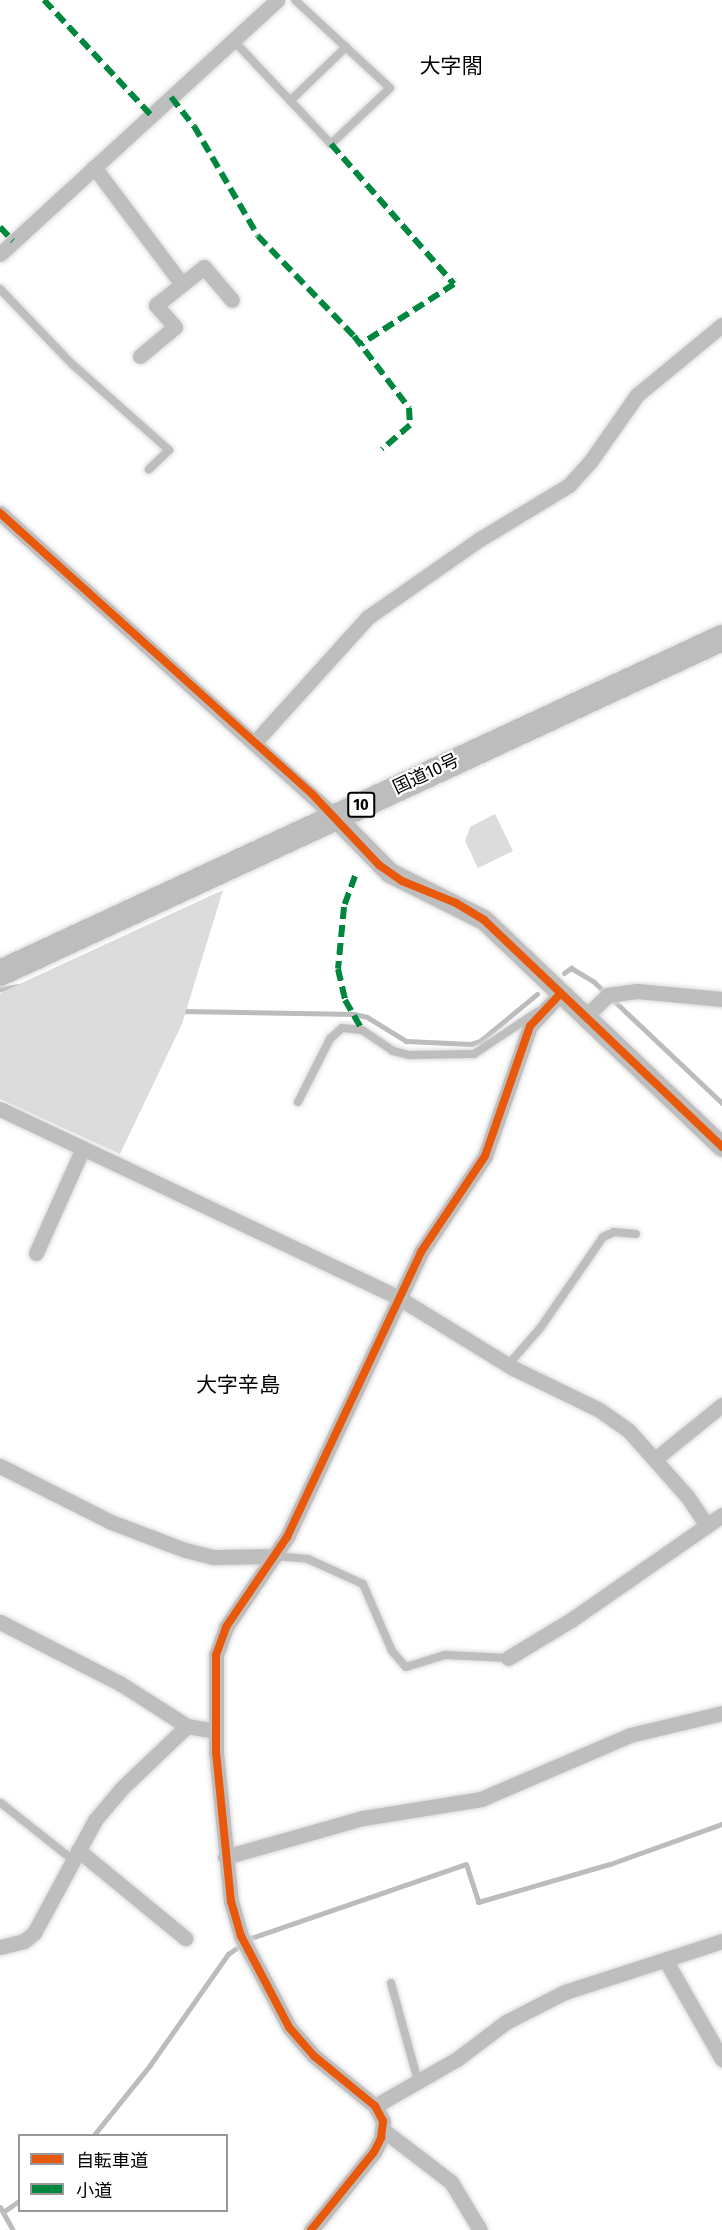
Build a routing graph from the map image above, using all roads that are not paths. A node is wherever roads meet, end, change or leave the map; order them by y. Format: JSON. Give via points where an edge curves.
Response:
{"nodes":[{"id":1,"x":277,"y":0,"type":"edge"},
{"id":2,"x":296,"y":0,"type":"edge"},
{"id":3,"x":233,"y":40,"type":"junction"},
{"id":4,"x":346,"y":47,"type":"junction"},
{"id":5,"x":290,"y":101,"type":"junction"},
{"id":6,"x":94,"y":167,"type":"junction"},
{"id":7,"x":0,"y":254,"type":"edge"},
{"id":8,"x":182,"y":284,"type":"junction"},
{"id":9,"x":0,"y":289,"type":"edge"},
{"id":10,"x":232,"y":300,"type":"dead end"},
{"id":11,"x":722,"y":324,"type":"edge"},
{"id":12,"x":140,"y":356,"type":"dead end"},
{"id":13,"x":149,"y":469,"type":"dead end"},
{"id":14,"x":0,"y":513,"type":"edge"},
{"id":15,"x":722,"y":638,"type":"edge"},
{"id":16,"x":255,"y":742,"type":"junction"},
{"id":17,"x":335,"y":817,"type":"junction"},
{"id":18,"x":0,"y":973,"type":"edge"},
{"id":19,"x":561,"y":993,"type":"junction"},
{"id":20,"x":722,"y":999,"type":"edge"},
{"id":21,"x":542,"y":1012,"type":"junction"},
{"id":22,"x":585,"y":1017,"type":"junction"},
{"id":23,"x":298,"y":1102,"type":"dead end"},
{"id":24,"x":0,"y":1109,"type":"edge"},
{"id":25,"x":722,"y":1147,"type":"edge"},
{"id":26,"x":83,"y":1148,"type":"junction"},
{"id":27,"x":636,"y":1234,"type":"dead end"},
{"id":28,"x":36,"y":1254,"type":"dead end"},
{"id":29,"x":399,"y":1298,"type":"junction"},
{"id":30,"x":508,"y":1365,"type":"junction"},
{"id":31,"x":722,"y":1405,"type":"edge"},
{"id":32,"x":655,"y":1459,"type":"junction"},
{"id":33,"x":0,"y":1466,"type":"edge"},
{"id":34,"x":722,"y":1515,"type":"edge"},
{"id":35,"x":707,"y":1526,"type":"junction"},
{"id":36,"x":275,"y":1556,"type":"junction"},
{"id":37,"x":0,"y":1622,"type":"edge"},
{"id":38,"x":508,"y":1658,"type":"joint"},
{"id":39,"x":722,"y":1713,"type":"edge"},
{"id":40,"x":187,"y":1726,"type":"junction"},
{"id":41,"x":214,"y":1731,"type":"junction"},
{"id":42,"x":1,"y":1803,"type":"edge"},
{"id":43,"x":76,"y":1855,"type":"junction"},
{"id":44,"x":225,"y":1857,"type":"junction"},
{"id":45,"x":185,"y":1938,"type":"dead end"},
{"id":46,"x":722,"y":1941,"type":"edge"},
{"id":47,"x":0,"y":1947,"type":"edge"},
{"id":48,"x":666,"y":1961,"type":"junction"},
{"id":49,"x":391,"y":1983,"type":"dead end"},
{"id":50,"x":722,"y":2059,"type":"edge"},
{"id":51,"x":418,"y":2081,"type":"junction"},
{"id":52,"x":375,"y":2106,"type":"junction"},
{"id":53,"x":383,"y":2130,"type":"junction"},
{"id":54,"x":311,"y":2230,"type":"edge"},
{"id":55,"x":480,"y":2230,"type":"edge"}],
"edges":[{"from":1,"to":3,"type":"street"},
{"from":2,"to":4,"type":"lane"},
{"from":3,"to":5,"type":"lane"},
{"from":3,"to":6,"type":"street"},
{"from":4,"to":5,"type":"lane"},
{"from":4,"to":5,"type":"lane","via":[[390,88],[331,144]]},
{"from":6,"to":7,"type":"street"},
{"from":6,"to":8,"type":"street"},
{"from":8,"to":10,"type":"street","via":[[204,267]]},
{"from":8,"to":12,"type":"street","via":[[156,305],[175,327]]},
{"from":9,"to":13,"type":"lane","via":[[72,364],[169,450]]},
{"from":11,"to":16,"type":"street","via":[[637,395],[591,462],[569,485],[480,539],[368,617]]},
{"from":14,"to":16,"type":"street"},
{"from":15,"to":17,"type":"highway","name":"国道10号","number":"10"},
{"from":16,"to":17,"type":"street"},
{"from":17,"to":18,"type":"highway","name":"国道10号","number":"10"},
{"from":17,"to":19,"type":"street","via":[[379,865],[402,881],[470,910]]},
{"from":19,"to":21,"type":"street"},
{"from":19,"to":22,"type":"street"},
{"from":20,"to":22,"type":"street","via":[[637,991],[608,995]]},
{"from":21,"to":23,"type":"lane","via":[[532,1014],[481,1052],[467,1054],[402,1054],[362,1030],[342,1028],[330,1039]]},
{"from":21,"to":29,"type":"street","via":[[530,1026],[485,1155],[429,1238]]},
{"from":22,"to":25,"type":"street"},
{"from":24,"to":26,"type":"street"},
{"from":26,"to":28,"type":"street"},
{"from":26,"to":29,"type":"street"},
{"from":27,"to":30,"type":"lane","via":[[614,1232],[603,1237],[541,1327]]},
{"from":29,"to":30,"type":"street"},
{"from":29,"to":36,"type":"street"},
{"from":30,"to":32,"type":"street","via":[[607,1415],[629,1431]]},
{"from":31,"to":32,"type":"street"},
{"from":32,"to":35,"type":"street"},
{"from":33,"to":36,"type":"street","via":[[111,1522],[185,1551],[214,1557]]},
{"from":34,"to":35,"type":"street"},
{"from":35,"to":38,"type":"street","via":[[571,1620]]},
{"from":36,"to":38,"type":"lane","via":[[308,1559],[363,1584],[392,1651],[405,1667],[445,1655]]},
{"from":36,"to":41,"type":"street","via":[[218,1645]]},
{"from":37,"to":40,"type":"street","via":[[121,1683]]},
{"from":39,"to":44,"type":"street","via":[[630,1735],[481,1799],[363,1818]]},
{"from":40,"to":41,"type":"street"},
{"from":40,"to":43,"type":"street","via":[[106,1806]]},
{"from":41,"to":44,"type":"street"},
{"from":42,"to":43,"type":"lane"},
{"from":43,"to":45,"type":"street"},
{"from":43,"to":47,"type":"street","via":[[34,1932],[24,1941]]},
{"from":44,"to":52,"type":"street","via":[[239,1930],[278,2011],[314,2055]]},
{"from":46,"to":48,"type":"street"},
{"from":48,"to":50,"type":"street"},
{"from":48,"to":51,"type":"street","via":[[565,1992],[506,2022],[457,2059]]},
{"from":49,"to":51,"type":"lane"},
{"from":51,"to":52,"type":"street"},
{"from":52,"to":53,"type":"street"},
{"from":53,"to":54,"type":"street","via":[[374,2152]]},
{"from":53,"to":55,"type":"street","via":[[451,2182]]}]}
